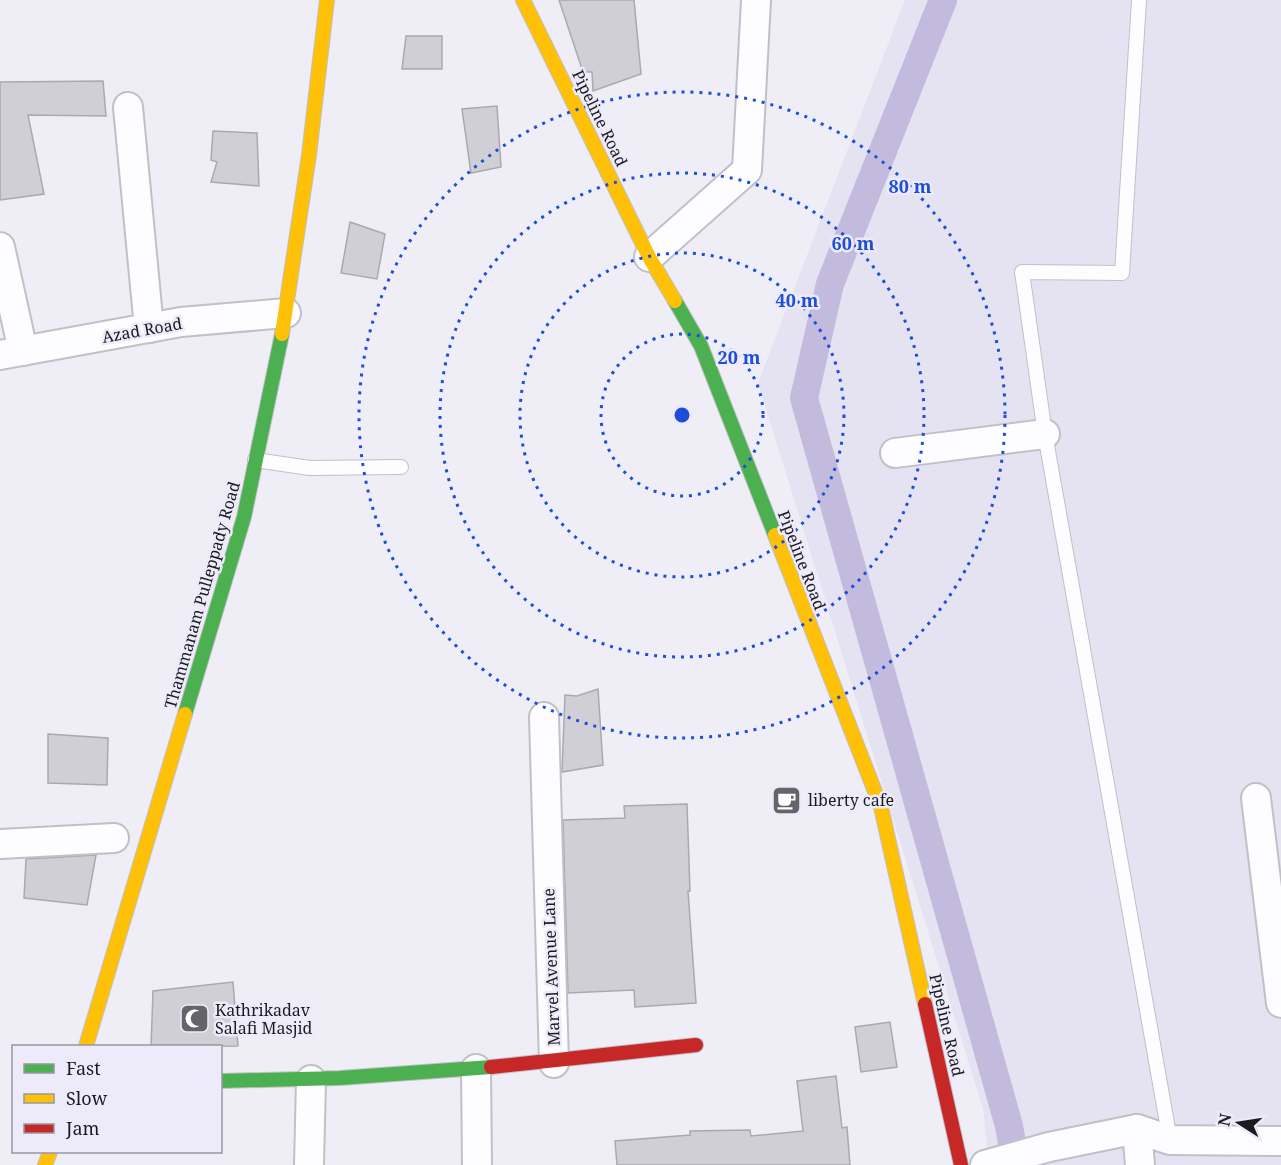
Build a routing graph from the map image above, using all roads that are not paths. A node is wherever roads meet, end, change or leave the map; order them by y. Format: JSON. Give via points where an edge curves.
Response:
{"nodes":[{"id":1,"x":327,"y":0,"type":"edge"},
{"id":2,"x":523,"y":0,"type":"edge"},
{"id":3,"x":756,"y":0,"type":"edge"},
{"id":4,"x":1139,"y":0,"type":"edge"},
{"id":5,"x":128,"y":107,"type":"dead end"},
{"id":6,"x":0,"y":247,"type":"edge"},
{"id":7,"x":649,"y":257,"type":"junction"},
{"id":8,"x":286,"y":314,"type":"junction"},
{"id":9,"x":149,"y":328,"type":"junction"},
{"id":10,"x":12,"y":353,"type":"edge"},
{"id":11,"x":1046,"y":434,"type":"junction"},
{"id":12,"x":895,"y":453,"type":"dead end"},
{"id":13,"x":255,"y":460,"type":"junction"},
{"id":14,"x":401,"y":467,"type":"dead end"},
{"id":15,"x":544,"y":717,"type":"dead end"},
{"id":16,"x":1256,"y":798,"type":"dead end"},
{"id":17,"x":114,"y":838,"type":"dead end"},
{"id":18,"x":0,"y":844,"type":"edge"},
{"id":19,"x":1281,"y":1002,"type":"edge"},
{"id":20,"x":87,"y":1045,"type":"edge"},
{"id":21,"x":696,"y":1045,"type":"dead end"},
{"id":22,"x":554,"y":1063,"type":"junction"},
{"id":23,"x":476,"y":1069,"type":"junction"},
{"id":24,"x":311,"y":1080,"type":"junction"},
{"id":25,"x":222,"y":1081,"type":"edge"},
{"id":26,"x":1137,"y":1129,"type":"junction"},
{"id":27,"x":1170,"y":1140,"type":"junction"},
{"id":28,"x":1281,"y":1141,"type":"edge"},
{"id":29,"x":309,"y":1165,"type":"edge"},
{"id":30,"x":477,"y":1165,"type":"edge"},
{"id":31,"x":961,"y":1165,"type":"edge"},
{"id":32,"x":985,"y":1165,"type":"edge"},
{"id":33,"x":1140,"y":1165,"type":"edge"}],
"edges":[{"from":1,"to":8,"type":"street","name":"Thammanam Pulleppady Road"},
{"from":2,"to":7,"type":"street","name":"Pipeline Road"},
{"from":3,"to":7,"type":"street","via":[[747,170]]},
{"from":4,"to":11,"type":"lane","via":[[1122,273],[1022,272]]},
{"from":5,"to":9,"type":"street"},
{"from":6,"to":10,"type":"street"},
{"from":7,"to":31,"type":"street","name":"Pipeline Road","via":[[701,346],[881,807]]},
{"from":8,"to":9,"type":"street","name":"Azad Road"},
{"from":8,"to":13,"type":"street","name":"Thammanam Pulleppady Road"},
{"from":9,"to":10,"type":"street","name":"Azad Road"},
{"from":11,"to":12,"type":"street"},
{"from":11,"to":27,"type":"lane"},
{"from":13,"to":14,"type":"lane","via":[[310,468]]},
{"from":13,"to":20,"type":"street","name":"Thammanam Pulleppady Road","via":[[244,517]]},
{"from":15,"to":22,"type":"street","name":"Marvel Avenue Lane"},
{"from":16,"to":19,"type":"street"},
{"from":17,"to":18,"type":"street"},
{"from":21,"to":22,"type":"street"},
{"from":22,"to":23,"type":"street","name":"Marvel Avenue Lane"},
{"from":23,"to":24,"type":"street","name":"Marvel Avenue Lane"},
{"from":23,"to":30,"type":"street"},
{"from":24,"to":25,"type":"street","name":"Marvel Avenue Lane"},
{"from":24,"to":29,"type":"street"},
{"from":26,"to":27,"type":"street"},
{"from":26,"to":32,"type":"street","via":[[1049,1146]]},
{"from":26,"to":33,"type":"street"},
{"from":27,"to":28,"type":"street"}]}
